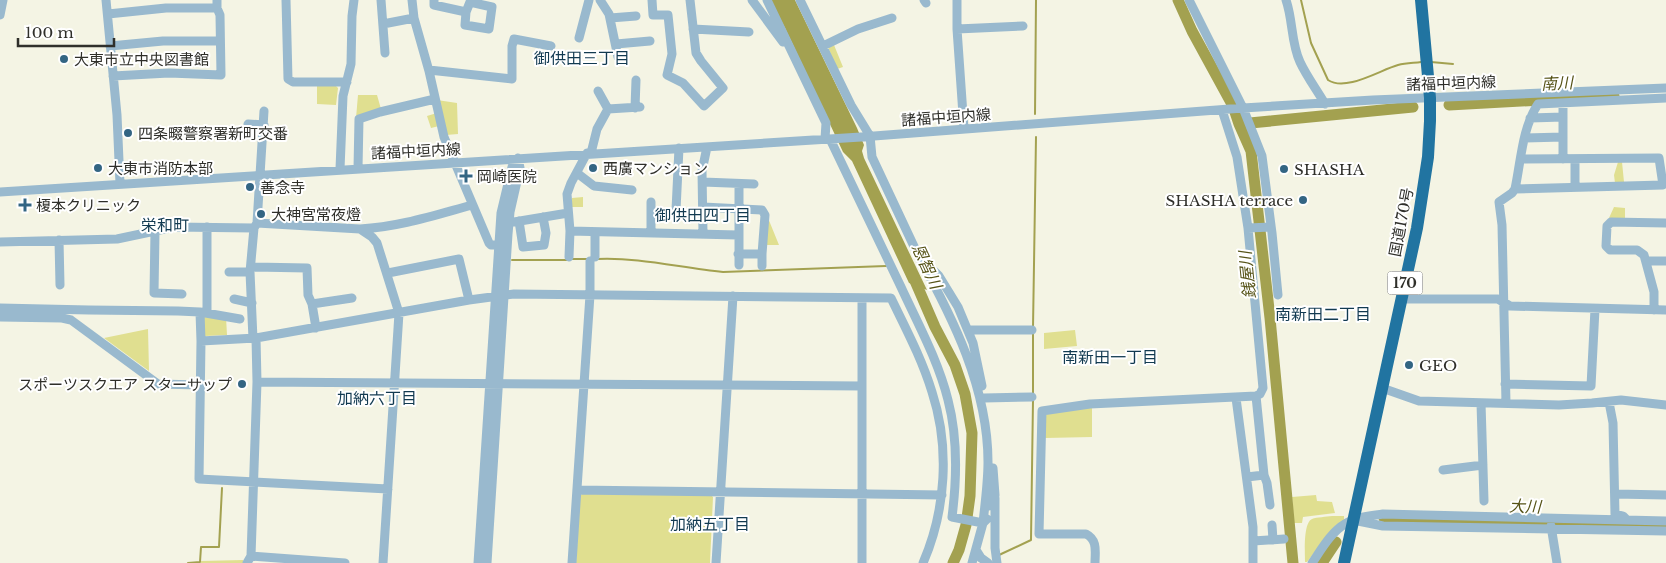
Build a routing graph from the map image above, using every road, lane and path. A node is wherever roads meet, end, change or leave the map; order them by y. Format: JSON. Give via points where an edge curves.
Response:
{"nodes":[{"id":1,"x":3,"y":0,"type":"edge"},
{"id":2,"x":106,"y":0,"type":"edge"},
{"id":3,"x":286,"y":0,"type":"edge"},
{"id":4,"x":354,"y":0,"type":"edge"},
{"id":5,"x":381,"y":0,"type":"edge"},
{"id":6,"x":412,"y":0,"type":"edge"},
{"id":7,"x":434,"y":0,"type":"edge"},
{"id":8,"x":590,"y":0,"type":"edge"},
{"id":9,"x":600,"y":0,"type":"edge"},
{"id":10,"x":652,"y":0,"type":"edge"},
{"id":11,"x":690,"y":0,"type":"edge"},
{"id":12,"x":752,"y":0,"type":"edge"},
{"id":13,"x":767,"y":0,"type":"edge"},
{"id":14,"x":800,"y":0,"type":"edge"},
{"id":15,"x":957,"y":0,"type":"edge"},
{"id":16,"x":1189,"y":0,"type":"edge"},
{"id":17,"x":1286,"y":0,"type":"edge"},
{"id":18,"x":1421,"y":0,"type":"edge"},
{"id":19,"x":217,"y":4,"type":"edge"},
{"id":20,"x":466,"y":12,"type":"dead end"},
{"id":21,"x":108,"y":14,"type":"junction"},
{"id":22,"x":0,"y":15,"type":"edge"},
{"id":23,"x":636,"y":16,"type":"dead end"},
{"id":24,"x":414,"y":18,"type":"junction"},
{"id":25,"x":610,"y":18,"type":"junction"},
{"id":26,"x":892,"y":18,"type":"dead end"},
{"id":27,"x":383,"y":24,"type":"junction"},
{"id":28,"x":1023,"y":26,"type":"dead end"},
{"id":29,"x":693,"y":29,"type":"junction"},
{"id":30,"x":957,"y":29,"type":"junction"},
{"id":31,"x":749,"y":32,"type":"dead end"},
{"id":32,"x":578,"y":38,"type":"dead end"},
{"id":33,"x":220,"y":41,"type":"junction"},
{"id":34,"x":650,"y":42,"type":"dead end"},
{"id":35,"x":616,"y":44,"type":"junction"},
{"id":36,"x":789,"y":45,"type":"junction"},
{"id":37,"x":110,"y":46,"type":"junction"},
{"id":38,"x":551,"y":46,"type":"dead end"},
{"id":39,"x":823,"y":46,"type":"junction"},
{"id":40,"x":385,"y":53,"type":"dead end"},
{"id":41,"x":618,"y":57,"type":"dead end"},
{"id":42,"x":429,"y":70,"type":"junction"},
{"id":43,"x":113,"y":76,"type":"junction"},
{"id":44,"x":636,"y":80,"type":"dead end"},
{"id":45,"x":347,"y":82,"type":"junction"},
{"id":46,"x":1666,"y":88,"type":"edge"},
{"id":47,"x":598,"y":91,"type":"dead end"},
{"id":48,"x":1430,"y":98,"type":"junction"},
{"id":49,"x":1666,"y":98,"type":"edge"},
{"id":50,"x":435,"y":99,"type":"junction"},
{"id":51,"x":1563,"y":103,"type":"junction"},
{"id":52,"x":1324,"y":104,"type":"junction"},
{"id":53,"x":608,"y":109,"type":"junction"},
{"id":54,"x":1237,"y":109,"type":"junction"},
{"id":55,"x":264,"y":110,"type":"dead end"},
{"id":56,"x":1222,"y":110,"type":"junction"},
{"id":57,"x":1563,"y":117,"type":"junction"},
{"id":58,"x":1530,"y":118,"type":"junction"},
{"id":59,"x":248,"y":124,"type":"dead end"},
{"id":60,"x":264,"y":125,"type":"junction"},
{"id":61,"x":964,"y":129,"type":"junction"},
{"id":62,"x":865,"y":137,"type":"junction"},
{"id":63,"x":1563,"y":137,"type":"junction"},
{"id":64,"x":1525,"y":138,"type":"junction"},
{"id":65,"x":829,"y":139,"type":"junction"},
{"id":66,"x":707,"y":147,"type":"junction"},
{"id":67,"x":679,"y":148,"type":"junction"},
{"id":68,"x":589,"y":153,"type":"junction"},
{"id":69,"x":518,"y":158,"type":"junction"},
{"id":70,"x":1521,"y":159,"type":"junction"},
{"id":71,"x":1563,"y":159,"type":"junction"},
{"id":72,"x":1574,"y":159,"type":"junction"},
{"id":73,"x":454,"y":163,"type":"junction"},
{"id":74,"x":358,"y":168,"type":"junction"},
{"id":75,"x":340,"y":170,"type":"junction"},
{"id":76,"x":577,"y":173,"type":"junction"},
{"id":77,"x":260,"y":174,"type":"junction"},
{"id":78,"x":702,"y":182,"type":"junction"},
{"id":79,"x":120,"y":184,"type":"junction"},
{"id":80,"x":740,"y":184,"type":"junction"},
{"id":81,"x":754,"y":184,"type":"dead end"},
{"id":82,"x":1575,"y":187,"type":"junction"},
{"id":83,"x":1515,"y":189,"type":"junction"},
{"id":84,"x":632,"y":190,"type":"dead end"},
{"id":85,"x":0,"y":192,"type":"edge"},
{"id":86,"x":652,"y":202,"type":"dead end"},
{"id":87,"x":472,"y":205,"type":"junction"},
{"id":88,"x":703,"y":207,"type":"junction"},
{"id":89,"x":738,"y":209,"type":"junction"},
{"id":90,"x":676,"y":210,"type":"dead end"},
{"id":91,"x":568,"y":213,"type":"junction"},
{"id":92,"x":543,"y":217,"type":"junction"},
{"id":93,"x":519,"y":221,"type":"junction"},
{"id":94,"x":509,"y":223,"type":"junction"},
{"id":95,"x":1666,"y":224,"type":"edge"},
{"id":96,"x":207,"y":226,"type":"junction"},
{"id":97,"x":256,"y":226,"type":"junction"},
{"id":98,"x":1271,"y":227,"type":"junction"},
{"id":99,"x":1248,"y":228,"type":"junction"},
{"id":100,"x":360,"y":229,"type":"junction"},
{"id":101,"x":570,"y":231,"type":"junction"},
{"id":102,"x":155,"y":232,"type":"junction"},
{"id":103,"x":595,"y":232,"type":"junction"},
{"id":104,"x":651,"y":233,"type":"junction"},
{"id":105,"x":703,"y":234,"type":"junction"},
{"id":106,"x":738,"y":235,"type":"junction"},
{"id":107,"x":59,"y":240,"type":"junction"},
{"id":108,"x":0,"y":242,"type":"edge"},
{"id":109,"x":498,"y":245,"type":"junction"},
{"id":110,"x":738,"y":254,"type":"junction"},
{"id":111,"x":762,"y":254,"type":"junction"},
{"id":112,"x":918,"y":255,"type":"junction"},
{"id":113,"x":569,"y":258,"type":"dead end"},
{"id":114,"x":1646,"y":261,"type":"junction"},
{"id":115,"x":1666,"y":261,"type":"edge"},
{"id":116,"x":739,"y":266,"type":"dead end"},
{"id":117,"x":762,"y":266,"type":"dead end"},
{"id":118,"x":251,"y":270,"type":"junction"},
{"id":119,"x":229,"y":272,"type":"dead end"},
{"id":120,"x":388,"y":273,"type":"junction"},
{"id":121,"x":60,"y":285,"type":"dead end"},
{"id":122,"x":182,"y":294,"type":"dead end"},
{"id":123,"x":500,"y":295,"type":"junction"},
{"id":124,"x":590,"y":295,"type":"junction"},
{"id":125,"x":1278,"y":295,"type":"dead end"},
{"id":126,"x":733,"y":296,"type":"junction"},
{"id":127,"x":352,"y":298,"type":"dead end"},
{"id":128,"x":862,"y":298,"type":"junction"},
{"id":129,"x":234,"y":299,"type":"dead end"},
{"id":130,"x":1401,"y":299,"type":"junction"},
{"id":131,"x":468,"y":300,"type":"junction"},
{"id":132,"x":1504,"y":302,"type":"junction"},
{"id":133,"x":252,"y":303,"type":"junction"},
{"id":134,"x":312,"y":304,"type":"junction"},
{"id":135,"x":0,"y":308,"type":"edge"},
{"id":136,"x":1595,"y":309,"type":"junction"},
{"id":137,"x":1654,"y":310,"type":"junction"},
{"id":138,"x":1666,"y":310,"type":"edge"},
{"id":139,"x":400,"y":312,"type":"junction"},
{"id":140,"x":204,"y":313,"type":"junction"},
{"id":141,"x":0,"y":317,"type":"edge"},
{"id":142,"x":240,"y":319,"type":"dead end"},
{"id":143,"x":316,"y":328,"type":"junction"},
{"id":144,"x":968,"y":330,"type":"junction"},
{"id":145,"x":1032,"y":330,"type":"dead end"},
{"id":146,"x":255,"y":339,"type":"junction"},
{"id":147,"x":201,"y":341,"type":"junction"},
{"id":148,"x":257,"y":382,"type":"junction"},
{"id":149,"x":395,"y":382,"type":"junction"},
{"id":150,"x":494,"y":383,"type":"junction"},
{"id":151,"x":583,"y":384,"type":"junction"},
{"id":152,"x":1506,"y":384,"type":"junction"},
{"id":153,"x":200,"y":385,"type":"junction"},
{"id":154,"x":727,"y":386,"type":"junction"},
{"id":155,"x":862,"y":386,"type":"junction"},
{"id":156,"x":1591,"y":386,"type":"junction"},
{"id":157,"x":1382,"y":388,"type":"junction"},
{"id":158,"x":1256,"y":396,"type":"junction"},
{"id":159,"x":1032,"y":397,"type":"dead end"},
{"id":160,"x":984,"y":398,"type":"junction"},
{"id":161,"x":1236,"y":398,"type":"junction"},
{"id":162,"x":1608,"y":402,"type":"junction"},
{"id":163,"x":1482,"y":403,"type":"junction"},
{"id":164,"x":1506,"y":403,"type":"junction"},
{"id":165,"x":1592,"y":404,"type":"junction"},
{"id":166,"x":1666,"y":405,"type":"edge"},
{"id":167,"x":1483,"y":465,"type":"junction"},
{"id":168,"x":1443,"y":470,"type":"dead end"},
{"id":169,"x":1264,"y":475,"type":"junction"},
{"id":170,"x":1247,"y":477,"type":"junction"},
{"id":171,"x":253,"y":482,"type":"junction"},
{"id":172,"x":388,"y":489,"type":"junction"},
{"id":173,"x":576,"y":490,"type":"junction"},
{"id":174,"x":719,"y":491,"type":"junction"},
{"id":175,"x":862,"y":493,"type":"junction"},
{"id":176,"x":1615,"y":494,"type":"junction"},
{"id":177,"x":1666,"y":494,"type":"edge"},
{"id":178,"x":942,"y":495,"type":"junction"},
{"id":179,"x":995,"y":495,"type":"junction"},
{"id":180,"x":1484,"y":501,"type":"dead end"},
{"id":181,"x":1270,"y":505,"type":"dead end"},
{"id":182,"x":1615,"y":514,"type":"junction"},
{"id":183,"x":1550,"y":518,"type":"junction"},
{"id":184,"x":1595,"y":519,"type":"junction"},
{"id":185,"x":1353,"y":520,"type":"junction"},
{"id":186,"x":1627,"y":520,"type":"junction"},
{"id":187,"x":1666,"y":521,"type":"edge"},
{"id":188,"x":982,"y":523,"type":"junction"},
{"id":189,"x":1272,"y":525,"type":"dead end"},
{"id":190,"x":1552,"y":530,"type":"junction"},
{"id":191,"x":1666,"y":531,"type":"edge"},
{"id":192,"x":1284,"y":539,"type":"dead end"},
{"id":193,"x":1273,"y":540,"type":"junction"},
{"id":194,"x":1253,"y":541,"type":"junction"},
{"id":195,"x":976,"y":550,"type":"junction"},
{"id":196,"x":249,"y":560,"type":"edge"},
{"id":197,"x":345,"y":563,"type":"edge"},
{"id":198,"x":383,"y":563,"type":"edge"},
{"id":199,"x":478,"y":563,"type":"edge"},
{"id":200,"x":487,"y":563,"type":"edge"},
{"id":201,"x":572,"y":563,"type":"edge"},
{"id":202,"x":716,"y":563,"type":"edge"},
{"id":203,"x":862,"y":563,"type":"edge"},
{"id":204,"x":923,"y":563,"type":"edge"},
{"id":205,"x":972,"y":563,"type":"edge"},
{"id":206,"x":988,"y":563,"type":"edge"},
{"id":207,"x":997,"y":563,"type":"edge"},
{"id":208,"x":1095,"y":563,"type":"edge"},
{"id":209,"x":1253,"y":563,"type":"edge"},
{"id":210,"x":1312,"y":563,"type":"edge"},
{"id":211,"x":1344,"y":563,"type":"edge"},
{"id":212,"x":1557,"y":563,"type":"edge"}],
"edges":[{"from":1,"to":22,"type":"street"},
{"from":2,"to":21,"type":"street"},
{"from":3,"to":45,"type":"street","via":[[288,79],[293,82]]},
{"from":4,"to":45,"type":"street"},
{"from":5,"to":27,"type":"street"},
{"from":6,"to":24,"type":"street"},
{"from":7,"to":20,"type":"street","via":[[434,5]]},
{"from":8,"to":32,"type":"street"},
{"from":9,"to":25,"type":"street"},
{"from":10,"to":29,"type":"street","via":[[653,15],[668,15],[672,54],[667,75],[683,83],[704,106],[723,88],[696,53]]},
{"from":11,"to":29,"type":"street"},
{"from":12,"to":36,"type":"street"},
{"from":13,"to":36,"type":"street"},
{"from":14,"to":39,"type":"street"},
{"from":15,"to":30,"type":"street"},
{"from":16,"to":54,"type":"street"},
{"from":17,"to":52,"type":"street","via":[[1300,62]]},
{"from":18,"to":48,"type":"highway","name":"国道170号","number":"170"},
{"from":19,"to":21,"type":"street"},
{"from":19,"to":33,"type":"street"},
{"from":21,"to":37,"type":"street"},
{"from":23,"to":25,"type":"street"},
{"from":24,"to":27,"type":"street"},
{"from":24,"to":42,"type":"street"},
{"from":25,"to":35,"type":"street"},
{"from":26,"to":39,"type":"street","via":[[858,28]]},
{"from":27,"to":40,"type":"street"},
{"from":28,"to":30,"type":"street"},
{"from":29,"to":31,"type":"street"},
{"from":30,"to":61,"type":"street"},
{"from":33,"to":37,"type":"street","via":[[163,41]]},
{"from":33,"to":43,"type":"street","via":[[221,75]]},
{"from":34,"to":35,"type":"street"},
{"from":35,"to":41,"type":"street"},
{"from":36,"to":65,"type":"street","via":[[826,123]]},
{"from":37,"to":43,"type":"street"},
{"from":38,"to":42,"type":"street","via":[[514,39],[512,79]]},
{"from":39,"to":62,"type":"street"},
{"from":42,"to":50,"type":"street"},
{"from":43,"to":79,"type":"street"},
{"from":44,"to":53,"type":"street","via":[[638,107]]},
{"from":45,"to":75,"type":"street","via":[[343,96]]},
{"from":46,"to":48,"type":"street","name":"諸福中垣内線"},
{"from":47,"to":53,"type":"street"},
{"from":48,"to":52,"type":"street","name":"諸福中垣内線"},
{"from":48,"to":130,"type":"highway","name":"国道170号","number":"170","via":[[1427,166]]},
{"from":49,"to":51,"type":"street"},
{"from":50,"to":73,"type":"street"},
{"from":50,"to":74,"type":"street","via":[[359,119]]},
{"from":51,"to":57,"type":"street"},
{"from":51,"to":58,"type":"street","via":[[1538,104]]},
{"from":52,"to":54,"type":"street","name":"諸福中垣内線"},
{"from":53,"to":68,"type":"street"},
{"from":54,"to":56,"type":"street","name":"諸福中垣内線"},
{"from":54,"to":98,"type":"street","via":[[1262,156]]},
{"from":55,"to":60,"type":"street"},
{"from":56,"to":61,"type":"street","name":"諸福中垣内線"},
{"from":56,"to":99,"type":"street","via":[[1237,157]]},
{"from":57,"to":58,"type":"street"},
{"from":57,"to":63,"type":"street"},
{"from":58,"to":64,"type":"street"},
{"from":59,"to":60,"type":"street"},
{"from":60,"to":77,"type":"street"},
{"from":61,"to":62,"type":"street","name":"諸福中垣内線"},
{"from":62,"to":65,"type":"street","name":"諸福中垣内線"},
{"from":62,"to":112,"type":"street"},
{"from":63,"to":64,"type":"street"},
{"from":63,"to":71,"type":"street"},
{"from":64,"to":70,"type":"street"},
{"from":65,"to":66,"type":"street","name":"諸福中垣内線"},
{"from":65,"to":188,"type":"street","via":[[941,374],[955,442],[952,517]]},
{"from":66,"to":67,"type":"street","name":"諸福中垣内線"},
{"from":66,"to":78,"type":"street"},
{"from":67,"to":68,"type":"street","name":"諸福中垣内線"},
{"from":67,"to":90,"type":"street"},
{"from":68,"to":69,"type":"street","name":"諸福中垣内線"},
{"from":68,"to":76,"type":"street"},
{"from":69,"to":73,"type":"street","name":"諸福中垣内線"},
{"from":69,"to":94,"type":"street","via":[[520,168]]},
{"from":69,"to":109,"type":"street","via":[[508,181]]},
{"from":70,"to":71,"type":"street"},
{"from":70,"to":83,"type":"street"},
{"from":71,"to":72,"type":"street"},
{"from":72,"to":82,"type":"street"},
{"from":72,"to":82,"type":"street","via":[[1659,158],[1663,185]]},
{"from":73,"to":74,"type":"street","name":"諸福中垣内線"},
{"from":73,"to":87,"type":"street"},
{"from":74,"to":75,"type":"street","name":"諸福中垣内線"},
{"from":75,"to":77,"type":"street","name":"諸福中垣内線"},
{"from":76,"to":84,"type":"street","via":[[594,186]]},
{"from":76,"to":91,"type":"street","via":[[568,194]]},
{"from":77,"to":79,"type":"street","name":"諸福中垣内線"},
{"from":77,"to":97,"type":"street"},
{"from":78,"to":80,"type":"street"},
{"from":78,"to":88,"type":"street"},
{"from":79,"to":85,"type":"street","name":"諸福中垣内線"},
{"from":80,"to":81,"type":"street"},
{"from":80,"to":89,"type":"street"},
{"from":82,"to":83,"type":"street"},
{"from":83,"to":132,"type":"street","via":[[1499,202]]},
{"from":86,"to":104,"type":"street"},
{"from":87,"to":100,"type":"street","via":[[404,224]]},
{"from":87,"to":109,"type":"street","via":[[489,243]]},
{"from":88,"to":89,"type":"street"},
{"from":88,"to":105,"type":"street"},
{"from":89,"to":106,"type":"street"},
{"from":89,"to":111,"type":"street","via":[[762,210],[765,214]]},
{"from":91,"to":92,"type":"street"},
{"from":91,"to":101,"type":"street"},
{"from":92,"to":93,"type":"street"},
{"from":92,"to":93,"type":"street","via":[[544,245],[523,247]]},
{"from":93,"to":94,"type":"street"},
{"from":94,"to":123,"type":"street"},
{"from":95,"to":114,"type":"street","via":[[1611,222],[1607,226],[1606,246],[1610,250],[1637,250]]},
{"from":96,"to":97,"type":"street"},
{"from":96,"to":102,"type":"street","via":[[174,226]]},
{"from":96,"to":140,"type":"street"},
{"from":97,"to":100,"type":"street"},
{"from":97,"to":118,"type":"street"},
{"from":98,"to":99,"type":"street"},
{"from":98,"to":125,"type":"street"},
{"from":99,"to":158,"type":"street","via":[[1263,388]]},
{"from":100,"to":120,"type":"street","via":[[377,243]]},
{"from":101,"to":103,"type":"street"},
{"from":101,"to":113,"type":"street"},
{"from":102,"to":107,"type":"street","via":[[117,239]]},
{"from":102,"to":122,"type":"street","via":[[154,293]]},
{"from":103,"to":104,"type":"street"},
{"from":103,"to":124,"type":"street"},
{"from":104,"to":105,"type":"street"},
{"from":105,"to":106,"type":"street"},
{"from":106,"to":110,"type":"street"},
{"from":107,"to":108,"type":"street"},
{"from":107,"to":121,"type":"street"},
{"from":109,"to":123,"type":"street"},
{"from":110,"to":111,"type":"street"},
{"from":110,"to":116,"type":"street"},
{"from":111,"to":117,"type":"street"},
{"from":112,"to":144,"type":"street","via":[[940,276]]},
{"from":112,"to":188,"type":"street","via":[[964,348],[978,393],[988,462]]},
{"from":114,"to":115,"type":"street"},
{"from":114,"to":137,"type":"street","via":[[1654,292]]},
{"from":118,"to":119,"type":"street"},
{"from":118,"to":133,"type":"street"},
{"from":118,"to":134,"type":"street","via":[[308,268],[308,295]]},
{"from":120,"to":131,"type":"street","via":[[459,259]]},
{"from":120,"to":139,"type":"street"},
{"from":123,"to":124,"type":"street"},
{"from":123,"to":131,"type":"street"},
{"from":123,"to":150,"type":"street"},
{"from":124,"to":126,"type":"street"},
{"from":124,"to":151,"type":"street"},
{"from":126,"to":128,"type":"street"},
{"from":126,"to":154,"type":"street"},
{"from":127,"to":134,"type":"street"},
{"from":128,"to":155,"type":"street"},
{"from":128,"to":178,"type":"street","via":[[891,298],[926,373],[942,437]]},
{"from":129,"to":133,"type":"street"},
{"from":130,"to":132,"type":"street","via":[[1498,299]]},
{"from":130,"to":157,"type":"highway","name":"国道170号","number":"170"},
{"from":131,"to":139,"type":"street"},
{"from":132,"to":136,"type":"street","via":[[1510,306]]},
{"from":132,"to":152,"type":"street"},
{"from":133,"to":146,"type":"street"},
{"from":134,"to":143,"type":"street"},
{"from":135,"to":140,"type":"street"},
{"from":136,"to":137,"type":"street"},
{"from":136,"to":156,"type":"street"},
{"from":137,"to":138,"type":"street"},
{"from":139,"to":143,"type":"street"},
{"from":139,"to":149,"type":"street"},
{"from":140,"to":142,"type":"street"},
{"from":140,"to":147,"type":"street"},
{"from":141,"to":153,"type":"street","via":[[71,320],[158,384]]},
{"from":143,"to":146,"type":"street"},
{"from":144,"to":145,"type":"street"},
{"from":144,"to":160,"type":"street"},
{"from":146,"to":147,"type":"street"},
{"from":146,"to":148,"type":"street"},
{"from":147,"to":153,"type":"street"},
{"from":148,"to":149,"type":"street"},
{"from":148,"to":171,"type":"street"},
{"from":149,"to":150,"type":"street"},
{"from":149,"to":172,"type":"street"},
{"from":150,"to":151,"type":"street"},
{"from":150,"to":199,"type":"street"},
{"from":150,"to":200,"type":"street"},
{"from":151,"to":154,"type":"street"},
{"from":151,"to":173,"type":"street"},
{"from":152,"to":156,"type":"street"},
{"from":152,"to":164,"type":"street"},
{"from":153,"to":171,"type":"street","via":[[199,479]]},
{"from":154,"to":155,"type":"street"},
{"from":154,"to":174,"type":"street"},
{"from":155,"to":175,"type":"street"},
{"from":156,"to":165,"type":"street"},
{"from":157,"to":163,"type":"street","via":[[1419,401]]},
{"from":157,"to":185,"type":"highway","name":"国道170号","number":"170"},
{"from":158,"to":161,"type":"street"},
{"from":158,"to":169,"type":"street"},
{"from":159,"to":160,"type":"street"},
{"from":160,"to":179,"type":"street","via":[[992,443]]},
{"from":161,"to":170,"type":"street"},
{"from":161,"to":208,"type":"street","via":[[1090,404],[1042,411],[1039,534],[1086,534],[1092,537]]},
{"from":162,"to":165,"type":"street"},
{"from":162,"to":166,"type":"street","via":[[1621,400]]},
{"from":162,"to":176,"type":"street","via":[[1613,423]]},
{"from":163,"to":164,"type":"street"},
{"from":163,"to":167,"type":"street"},
{"from":164,"to":165,"type":"street"},
{"from":167,"to":168,"type":"street"},
{"from":167,"to":180,"type":"street"},
{"from":169,"to":170,"type":"street"},
{"from":169,"to":181,"type":"street"},
{"from":170,"to":194,"type":"street"},
{"from":171,"to":172,"type":"street"},
{"from":171,"to":196,"type":"street"},
{"from":172,"to":198,"type":"street"},
{"from":173,"to":174,"type":"street"},
{"from":173,"to":201,"type":"street"},
{"from":174,"to":175,"type":"street"},
{"from":174,"to":202,"type":"street"},
{"from":175,"to":178,"type":"street"},
{"from":175,"to":203,"type":"street"},
{"from":176,"to":177,"type":"street"},
{"from":176,"to":182,"type":"street"},
{"from":178,"to":204,"type":"street"},
{"from":179,"to":188,"type":"street","via":[[991,496],[987,518]]},
{"from":179,"to":207,"type":"street"},
{"from":182,"to":184,"type":"street","via":[[1596,516]]},
{"from":182,"to":186,"type":"street"},
{"from":183,"to":184,"type":"street"},
{"from":183,"to":185,"type":"street","via":[[1383,514]]},
{"from":183,"to":190,"type":"street"},
{"from":184,"to":186,"type":"street"},
{"from":185,"to":190,"type":"street","via":[[1382,526]]},
{"from":185,"to":210,"type":"street","via":[[1336,531]]},
{"from":185,"to":211,"type":"highway","name":"国道170号","number":"170"},
{"from":186,"to":187,"type":"street"},
{"from":188,"to":195,"type":"street"},
{"from":189,"to":193,"type":"street"},
{"from":190,"to":191,"type":"street"},
{"from":190,"to":212,"type":"street"},
{"from":192,"to":193,"type":"street"},
{"from":193,"to":194,"type":"street"},
{"from":194,"to":209,"type":"street"},
{"from":195,"to":205,"type":"street"},
{"from":195,"to":206,"type":"street"},
{"from":196,"to":197,"type":"street"}]}
